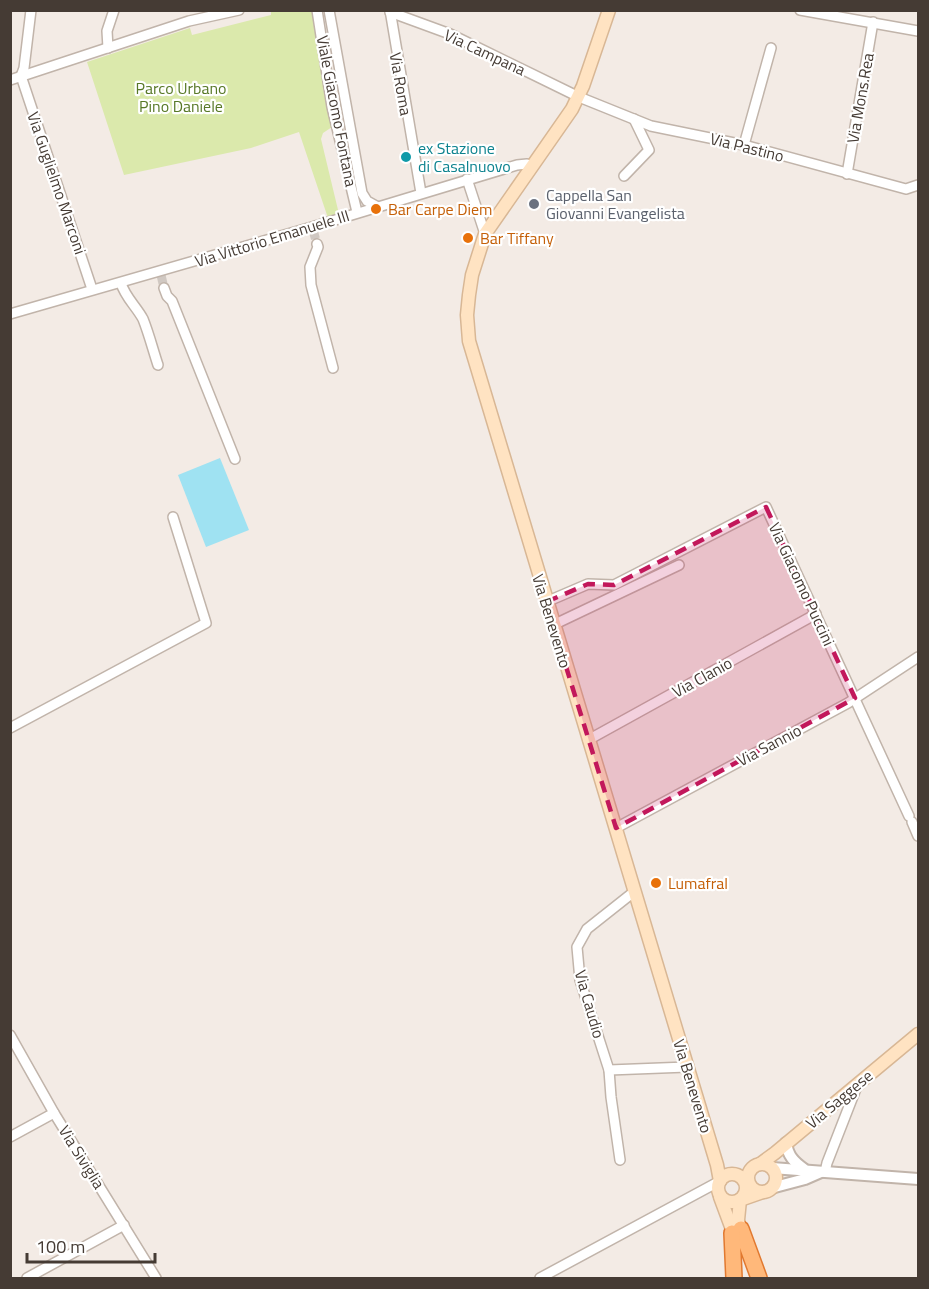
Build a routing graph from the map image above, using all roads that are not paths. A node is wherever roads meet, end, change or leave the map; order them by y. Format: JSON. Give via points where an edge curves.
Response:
{"nodes":[{"id":1,"x":32,"y":10,"type":"edge"},
{"id":2,"x":114,"y":10,"type":"edge"},
{"id":3,"x":239,"y":10,"type":"edge"},
{"id":4,"x":317,"y":10,"type":"edge"},
{"id":5,"x":329,"y":10,"type":"edge"},
{"id":6,"x":609,"y":10,"type":"edge"},
{"id":7,"x":800,"y":10,"type":"edge"},
{"id":8,"x":390,"y":11,"type":"edge"},
{"id":9,"x":873,"y":22,"type":"junction"},
{"id":10,"x":918,"y":31,"type":"edge"},
{"id":11,"x":108,"y":48,"type":"junction"},
{"id":12,"x":771,"y":48,"type":"dead end"},
{"id":13,"x":21,"y":76,"type":"junction"},
{"id":14,"x":10,"y":80,"type":"edge"},
{"id":15,"x":579,"y":97,"type":"junction"},
{"id":16,"x":634,"y":119,"type":"junction"},
{"id":17,"x":744,"y":145,"type":"junction"},
{"id":18,"x":532,"y":168,"type":"junction"},
{"id":19,"x":847,"y":174,"type":"junction"},
{"id":20,"x":624,"y":176,"type":"dead end"},
{"id":21,"x":466,"y":179,"type":"junction"},
{"id":22,"x":918,"y":185,"type":"edge"},
{"id":23,"x":421,"y":193,"type":"junction"},
{"id":24,"x":376,"y":206,"type":"junction"},
{"id":25,"x":357,"y":212,"type":"junction"},
{"id":26,"x":485,"y":234,"type":"junction"},
{"id":27,"x":317,"y":243,"type":"tunnel mouth"},
{"id":28,"x":120,"y":282,"type":"junction"},
{"id":29,"x":164,"y":288,"type":"tunnel mouth"},
{"id":30,"x":92,"y":289,"type":"junction"},
{"id":31,"x":10,"y":314,"type":"edge"},
{"id":32,"x":158,"y":365,"type":"dead end"},
{"id":33,"x":333,"y":368,"type":"dead end"},
{"id":34,"x":235,"y":459,"type":"dead end"},
{"id":35,"x":173,"y":517,"type":"dead end"},
{"id":36,"x":679,"y":565,"type":"dead end"},
{"id":37,"x":546,"y":602,"type":"junction"},
{"id":38,"x":816,"y":614,"type":"junction"},
{"id":39,"x":553,"y":625,"type":"junction"},
{"id":40,"x":918,"y":657,"type":"edge"},
{"id":41,"x":855,"y":698,"type":"junction"},
{"id":42,"x":10,"y":728,"type":"edge"},
{"id":43,"x":588,"y":740,"type":"junction"},
{"id":44,"x":616,"y":828,"type":"junction"},
{"id":45,"x":918,"y":836,"type":"edge"},
{"id":46,"x":634,"y":891,"type":"junction"},
{"id":47,"x":918,"y":1034,"type":"edge"},
{"id":48,"x":10,"y":1035,"type":"edge"},
{"id":49,"x":687,"y":1067,"type":"junction"},
{"id":50,"x":609,"y":1070,"type":"junction"},
{"id":51,"x":858,"y":1084,"type":"junction"},
{"id":52,"x":54,"y":1113,"type":"junction"},
{"id":53,"x":10,"y":1137,"type":"edge"},
{"id":54,"x":786,"y":1143,"type":"junction"},
{"id":55,"x":620,"y":1160,"type":"dead end"},
{"id":56,"x":762,"y":1166,"type":"junction"},
{"id":57,"x":805,"y":1169,"type":"junction"},
{"id":58,"x":823,"y":1172,"type":"junction"},
{"id":59,"x":918,"y":1179,"type":"edge"},
{"id":60,"x":722,"y":1186,"type":"junction"},
{"id":61,"x":767,"y":1190,"type":"junction"},
{"id":62,"x":740,"y":1200,"type":"junction"},
{"id":63,"x":124,"y":1225,"type":"junction"},
{"id":64,"x":736,"y":1231,"type":"junction"},
{"id":65,"x":27,"y":1278,"type":"edge"},
{"id":66,"x":156,"y":1278,"type":"edge"},
{"id":67,"x":540,"y":1278,"type":"edge"},
{"id":68,"x":734,"y":1278,"type":"edge"},
{"id":69,"x":752,"y":1278,"type":"edge"},
{"id":70,"x":759,"y":1278,"type":"edge"}],
"edges":[{"from":1,"to":13,"type":"street"},
{"from":2,"to":11,"type":"street","via":[[107,31]]},
{"from":3,"to":11,"type":"street","via":[[189,21]]},
{"from":4,"to":25,"type":"street","name":"Viale Giacomo Fontana","via":[[335,119]]},
{"from":5,"to":24,"type":"street","via":[[362,193]]},
{"from":6,"to":15,"type":"main road","name":"Via Benevento"},
{"from":7,"to":9,"type":"street"},
{"from":8,"to":15,"type":"street","name":"Via Campana","via":[[450,34]]},
{"from":8,"to":23,"type":"street","name":"Via Roma"},
{"from":9,"to":10,"type":"street"},
{"from":9,"to":19,"type":"street","name":"Via Mons.Rea"},
{"from":11,"to":13,"type":"street"},
{"from":12,"to":17,"type":"street"},
{"from":13,"to":14,"type":"street"},
{"from":13,"to":30,"type":"street","name":"Via Guglielmo Marconi"},
{"from":15,"to":16,"type":"street","name":"Via Pastino"},
{"from":15,"to":18,"type":"main road","name":"Via Benevento"},
{"from":16,"to":17,"type":"street","name":"Via Pastino"},
{"from":16,"to":20,"type":"street","via":[[649,150]]},
{"from":17,"to":19,"type":"street","name":"Via Pastino"},
{"from":18,"to":21,"type":"street","name":"Via Vittorio Emanuele III","via":[[517,165]]},
{"from":18,"to":26,"type":"main road","name":"Via Benevento"},
{"from":19,"to":22,"type":"street","name":"Via Pastino","via":[[906,189]]},
{"from":21,"to":23,"type":"street","name":"Via Vittorio Emanuele III"},
{"from":21,"to":26,"type":"street"},
{"from":23,"to":24,"type":"street","name":"Via Vittorio Emanuele III"},
{"from":24,"to":25,"type":"street","name":"Via Vittorio Emanuele III"},
{"from":25,"to":28,"type":"street","name":"Via Vittorio Emanuele III","via":[[312,229]]},
{"from":26,"to":37,"type":"main road","name":"Via Benevento","via":[[469,295],[469,341]]},
{"from":27,"to":33,"type":"street","via":[[310,267],[311,285]]},
{"from":28,"to":30,"type":"street","name":"Via Vittorio Emanuele III"},
{"from":28,"to":32,"type":"street","via":[[124,294],[138,310]]},
{"from":29,"to":34,"type":"street"},
{"from":30,"to":31,"type":"street","name":"Via Vittorio Emanuele III"},
{"from":35,"to":42,"type":"street","via":[[206,623]]},
{"from":36,"to":39,"type":"street"},
{"from":37,"to":38,"type":"street","name":"Via Giacomo Puccini","via":[[588,584],[614,585],[766,507]]},
{"from":37,"to":39,"type":"main road","name":"Via Benevento"},
{"from":38,"to":41,"type":"street","name":"Via Giacomo Puccini"},
{"from":38,"to":43,"type":"street","name":"Via Clanio"},
{"from":39,"to":43,"type":"main road","name":"Via Benevento"},
{"from":40,"to":41,"type":"street","name":"Via Sannio"},
{"from":41,"to":44,"type":"street","name":"Via Sannio"},
{"from":41,"to":45,"type":"street","name":"Via Giacomo Puccini"},
{"from":43,"to":44,"type":"main road","name":"Via Benevento"},
{"from":44,"to":46,"type":"main road","name":"Via Benevento"},
{"from":46,"to":49,"type":"main road","name":"Via Benevento"},
{"from":46,"to":50,"type":"street","name":"Via Caudio","via":[[586,929],[577,947],[580,980]]},
{"from":47,"to":51,"type":"main road","name":"Via Saggese"},
{"from":48,"to":52,"type":"street","name":"Via Siviglia"},
{"from":49,"to":50,"type":"street"},
{"from":49,"to":60,"type":"main road","name":"Via Benevento"},
{"from":50,"to":55,"type":"street","name":"Via Caudio"},
{"from":51,"to":54,"type":"main road","name":"Via Saggese"},
{"from":51,"to":58,"type":"street"},
{"from":52,"to":53,"type":"street"},
{"from":52,"to":63,"type":"street","name":"Via Siviglia"},
{"from":54,"to":56,"type":"main road","name":"Via Saggese"},
{"from":54,"to":57,"type":"street","via":[[791,1158]]},
{"from":56,"to":57,"type":"street"},
{"from":56,"to":60,"type":"main road"},
{"from":56,"to":61,"type":"main road","via":[[776,1176],[774,1185]]},
{"from":56,"to":61,"type":"main road","via":[[749,1172],[748,1180],[755,1190]]},
{"from":57,"to":58,"type":"street"},
{"from":58,"to":59,"type":"street"},
{"from":58,"to":61,"type":"street"},
{"from":60,"to":62,"type":"main road","via":[[728,1202]]},
{"from":60,"to":62,"type":"main road","via":[[738,1175],[744,1181],[746,1193]]},
{"from":60,"to":64,"type":"main road"},
{"from":60,"to":67,"type":"street","via":[[702,1188]]},
{"from":61,"to":62,"type":"main road"},
{"from":62,"to":64,"type":"main road"},
{"from":63,"to":65,"type":"street"},
{"from":63,"to":66,"type":"street","name":"Via Siviglia"},
{"from":64,"to":68,"type":"highway"},
{"from":64,"to":69,"type":"main road"},
{"from":64,"to":70,"type":"highway"}]}
